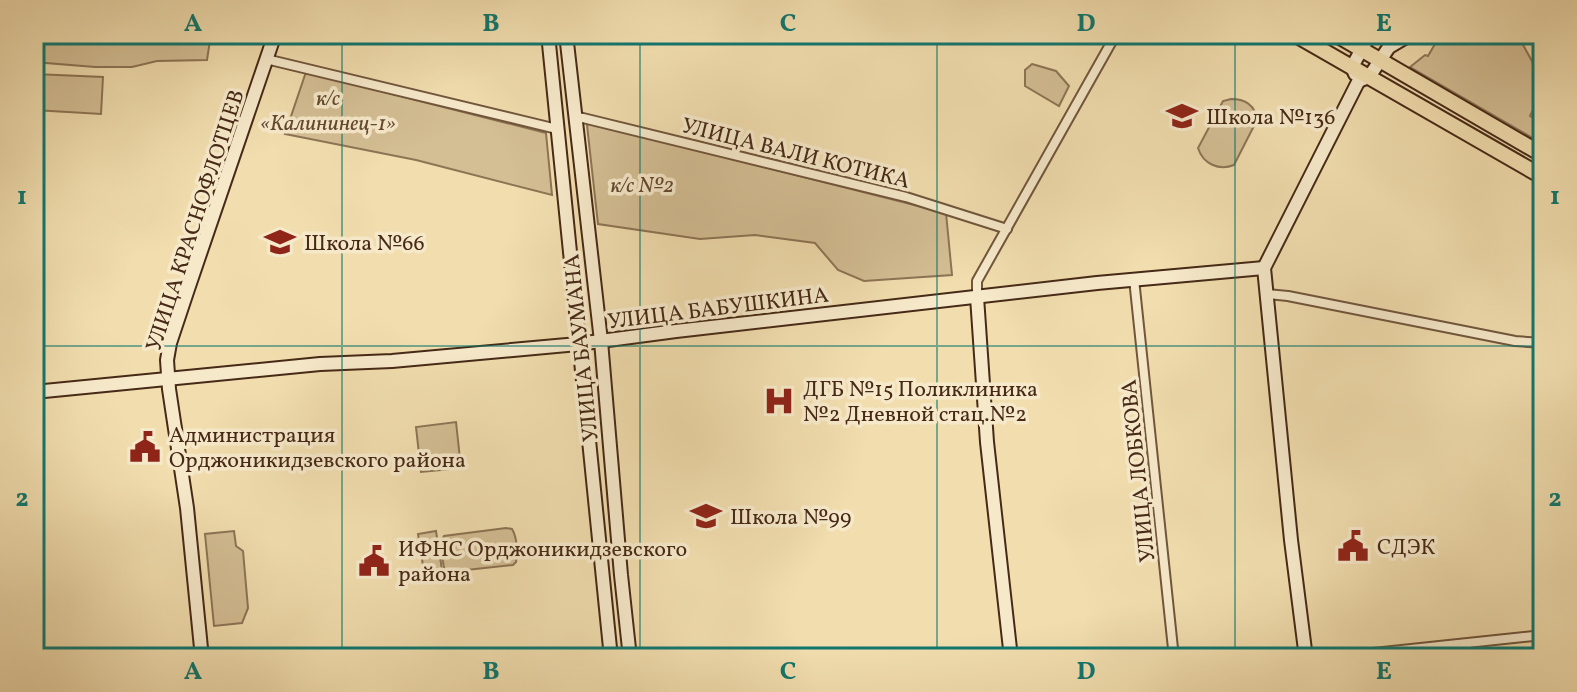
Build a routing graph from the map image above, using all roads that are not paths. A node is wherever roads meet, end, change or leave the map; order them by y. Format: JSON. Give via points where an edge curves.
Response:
{"nodes":[{"id":1,"x":275,"y":34,"type":"edge"},
{"id":2,"x":548,"y":34,"type":"edge"},
{"id":3,"x":566,"y":34,"type":"edge"},
{"id":4,"x":1116,"y":34,"type":"edge"},
{"id":5,"x":1294,"y":34,"type":"edge"},
{"id":6,"x":1335,"y":34,"type":"edge"},
{"id":7,"x":1370,"y":34,"type":"edge"},
{"id":8,"x":1411,"y":34,"type":"edge"},
{"id":9,"x":1361,"y":49,"type":"junction"},
{"id":10,"x":266,"y":59,"type":"junction"},
{"id":11,"x":1379,"y":60,"type":"junction"},
{"id":12,"x":1352,"y":67,"type":"junction"},
{"id":13,"x":1364,"y":79,"type":"junction"},
{"id":14,"x":575,"y":117,"type":"junction"},
{"id":15,"x":557,"y":129,"type":"junction"},
{"id":16,"x":1543,"y":155,"type":"edge"},
{"id":17,"x":1543,"y":177,"type":"edge"},
{"id":18,"x":1007,"y":229,"type":"junction"},
{"id":19,"x":1264,"y":268,"type":"junction"},
{"id":20,"x":1134,"y":279,"type":"junction"},
{"id":21,"x":1267,"y":294,"type":"junction"},
{"id":22,"x":977,"y":297,"type":"junction"},
{"id":23,"x":601,"y":341,"type":"junction"},
{"id":24,"x":1543,"y":343,"type":"edge"},
{"id":25,"x":578,"y":344,"type":"junction"},
{"id":26,"x":168,"y":380,"type":"junction"},
{"id":27,"x":34,"y":392,"type":"edge"},
{"id":28,"x":1543,"y":635,"type":"edge"},
{"id":29,"x":1467,"y":644,"type":"junction"},
{"id":30,"x":202,"y":658,"type":"edge"},
{"id":31,"x":611,"y":658,"type":"edge"},
{"id":32,"x":630,"y":658,"type":"edge"},
{"id":33,"x":1011,"y":658,"type":"edge"},
{"id":34,"x":1174,"y":658,"type":"edge"},
{"id":35,"x":1306,"y":658,"type":"edge"},
{"id":36,"x":1326,"y":658,"type":"edge"},
{"id":37,"x":1468,"y":658,"type":"edge"}],
"edges":[{"from":1,"to":10,"type":"street","name":"УЛИЦА КРАСНОФЛОТЦЕВ"},
{"from":2,"to":15,"type":"street","name":"УЛИЦА БАУМАНА"},
{"from":3,"to":14,"type":"street","name":"УЛИЦА БАУМАНА"},
{"from":4,"to":18,"type":"street"},
{"from":5,"to":12,"type":"main road"},
{"from":6,"to":9,"type":"main road"},
{"from":7,"to":9,"type":"street"},
{"from":8,"to":11,"type":"street"},
{"from":9,"to":11,"type":"main road"},
{"from":9,"to":12,"type":"street"},
{"from":10,"to":15,"type":"street"},
{"from":10,"to":26,"type":"street","name":"УЛИЦА КРАСНОФЛОТЦЕВ","via":[[170,343]]},
{"from":11,"to":13,"type":"street"},
{"from":11,"to":16,"type":"main road"},
{"from":12,"to":13,"type":"main road"},
{"from":13,"to":17,"type":"main road"},
{"from":13,"to":19,"type":"street"},
{"from":14,"to":18,"type":"street","name":"УЛИЦА ВАЛИ КОТИКА","via":[[906,197]]},
{"from":14,"to":23,"type":"street","name":"УЛИЦА БАУМАНА"},
{"from":15,"to":25,"type":"street","name":"УЛИЦА БАУМАНА"},
{"from":18,"to":22,"type":"street","via":[[977,281]]},
{"from":19,"to":20,"type":"street","name":"УЛИЦА БАБУШКИНА"},
{"from":19,"to":21,"type":"street"},
{"from":20,"to":22,"type":"street","name":"УЛИЦА БАБУШКИНА"},
{"from":20,"to":34,"type":"street","name":"УЛИЦА ЛОБКОВА"},
{"from":21,"to":24,"type":"street"},
{"from":21,"to":35,"type":"street"},
{"from":22,"to":23,"type":"street","name":"УЛИЦА БАБУШКИНА"},
{"from":22,"to":33,"type":"street"},
{"from":23,"to":25,"type":"street","name":"УЛИЦА БАБУШКИНА"},
{"from":23,"to":32,"type":"street","name":"УЛИЦА БАУМАНА"},
{"from":25,"to":26,"type":"street","name":"УЛИЦА БАБУШКИНА"},
{"from":25,"to":31,"type":"street","name":"УЛИЦА БАУМАНА"},
{"from":26,"to":27,"type":"street","name":"УЛИЦА БАБУШКИНА"},
{"from":26,"to":30,"type":"street","name":"УЛИЦА КРАСНОФЛОТЦЕВ"},
{"from":28,"to":29,"type":"street"},
{"from":29,"to":36,"type":"street"},
{"from":29,"to":37,"type":"street"}]}
